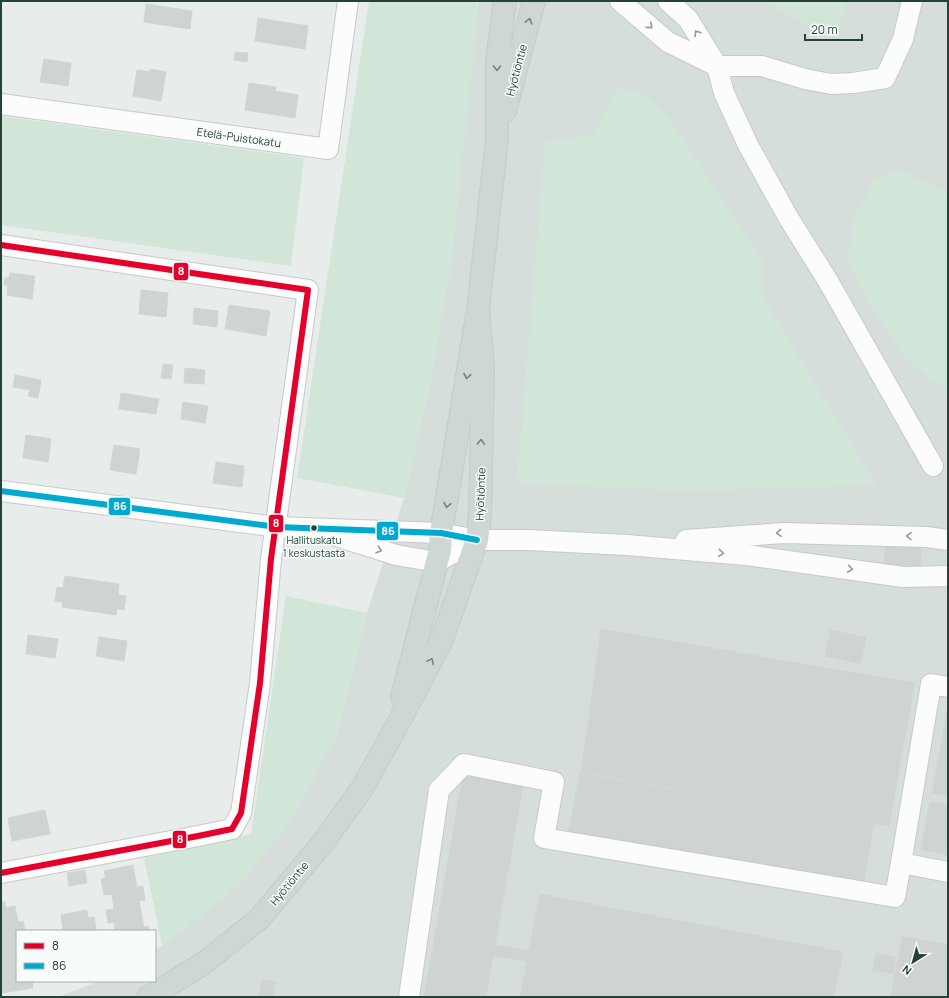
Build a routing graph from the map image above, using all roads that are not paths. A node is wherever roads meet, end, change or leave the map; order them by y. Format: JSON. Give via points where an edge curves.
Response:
{"nodes":[{"id":1,"x":348,"y":1,"type":"edge"},
{"id":2,"x":505,"y":1,"type":"edge"},
{"id":3,"x":534,"y":1,"type":"edge"},
{"id":4,"x":620,"y":1,"type":"edge"},
{"id":5,"x":668,"y":1,"type":"edge"},
{"id":6,"x":912,"y":1,"type":"edge"},
{"id":7,"x":717,"y":66,"type":"junction"},
{"id":8,"x":1,"y":104,"type":"edge"},
{"id":9,"x":497,"y":139,"type":"junction"},
{"id":10,"x":1,"y":245,"type":"edge"},
{"id":11,"x":478,"y":310,"type":"junction"},
{"id":12,"x":933,"y":466,"type":"dead end"},
{"id":13,"x":1,"y":490,"type":"edge"},
{"id":14,"x":276,"y":527,"type":"junction"},
{"id":15,"x":315,"y":530,"type":"junction"},
{"id":16,"x":441,"y":533,"type":"junction"},
{"id":17,"x":477,"y":540,"type":"junction"},
{"id":18,"x":948,"y":540,"type":"edge"},
{"id":19,"x":627,"y":545,"type":"junction"},
{"id":20,"x":437,"y":562,"type":"junction"},
{"id":21,"x":948,"y":576,"type":"edge"},
{"id":22,"x":948,"y":687,"type":"edge"},
{"id":23,"x":393,"y":733,"type":"junction"},
{"id":24,"x":901,"y":863,"type":"junction"},
{"id":25,"x":948,"y":872,"type":"edge"},
{"id":26,"x":1,"y":873,"type":"edge"},
{"id":27,"x":148,"y":997,"type":"edge"},
{"id":28,"x":409,"y":997,"type":"edge"}],
"edges":[{"from":1,"to":8,"type":"street","name":"Etelä-Puistokatu","via":[[328,149]]},
{"from":2,"to":9,"type":"main road","name":"Hyötiöntie","one_way":true,"via":[[497,62]]},
{"from":9,"to":3,"type":"main road","name":"Hyötiöntie","one_way":true},
{"from":4,"to":7,"type":"street","one_way":true,"via":[[668,42]]},
{"from":7,"to":5,"type":"street","one_way":true,"via":[[688,19]]},
{"from":6,"to":7,"type":"street","via":[[903,39],[885,78],[832,84],[762,66]]},
{"from":7,"to":12,"type":"street","via":[[724,93],[748,144]]},
{"from":9,"to":11,"type":"main road","name":"Hyötiöntie"},
{"from":10,"to":14,"type":"street","via":[[308,290]]},
{"from":11,"to":16,"type":"main road","name":"Hyötiöntie","one_way":true},
{"from":17,"to":11,"type":"main road","name":"Hyötiöntie","one_way":true,"via":[[484,367]]},
{"from":13,"to":14,"type":"street"},
{"from":14,"to":15,"type":"street"},
{"from":14,"to":26,"type":"street","via":[[260,683],[241,813],[232,829]]},
{"from":15,"to":16,"type":"street"},
{"from":15,"to":20,"type":"street","one_way":true,"via":[[396,555]]},
{"from":16,"to":17,"type":"street"},
{"from":16,"to":20,"type":"main road","name":"Hyötiöntie"},
{"from":17,"to":19,"type":"street"},
{"from":17,"to":20,"type":"street"},
{"from":23,"to":17,"type":"main road","name":"Hyötiöntie","one_way":true,"via":[[441,642]]},
{"from":18,"to":19,"type":"street","one_way":true,"via":[[926,537],[784,533]]},
{"from":19,"to":21,"type":"street","one_way":true,"via":[[746,555],[903,577]]},
{"from":20,"to":23,"type":"main road","name":"Hyötiöntie"},
{"from":22,"to":24,"type":"street","via":[[931,684]]},
{"from":23,"to":27,"type":"main road","name":"Hyötiöntie","via":[[361,790],[322,844],[259,919],[204,963]]},
{"from":24,"to":25,"type":"street"},
{"from":24,"to":28,"type":"street","via":[[895,897],[544,838],[554,782],[464,764],[439,790]]}]}
